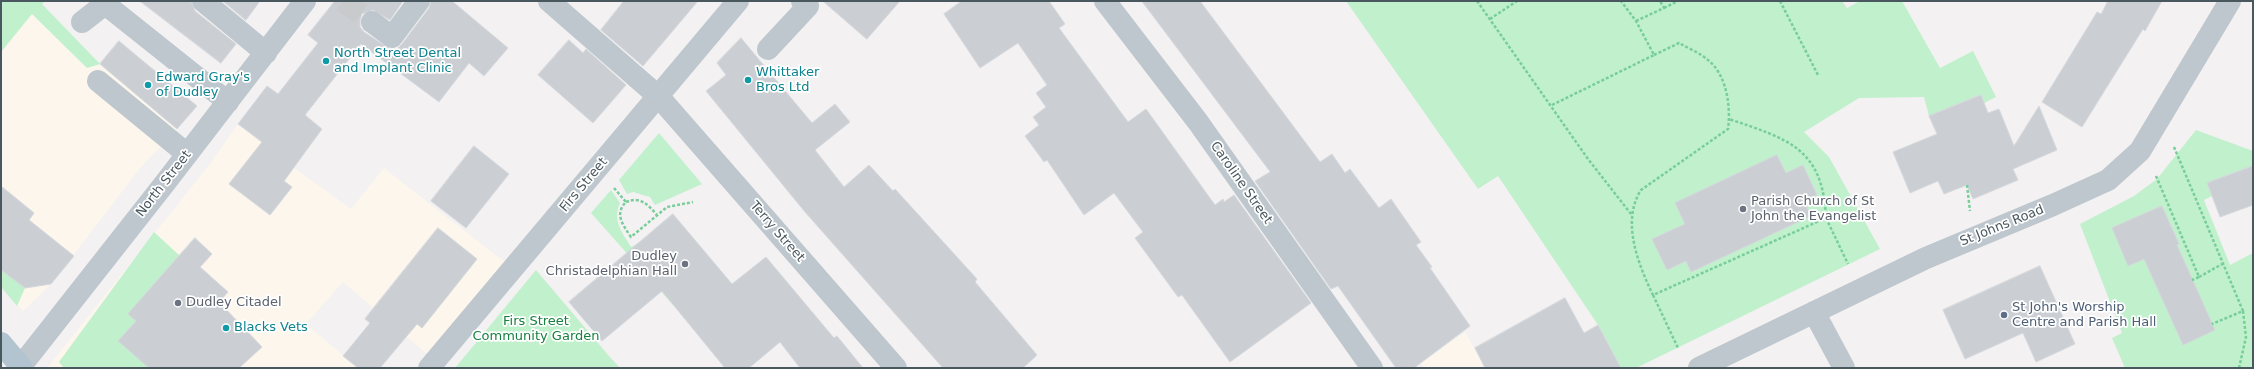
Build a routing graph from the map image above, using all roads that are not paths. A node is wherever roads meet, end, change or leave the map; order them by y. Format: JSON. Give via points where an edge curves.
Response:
{"nodes":[{"id":1,"x":203,"y":1,"type":"edge"},
{"id":2,"x":305,"y":1,"type":"edge"},
{"id":3,"x":419,"y":1,"type":"edge"},
{"id":4,"x":549,"y":1,"type":"edge"},
{"id":5,"x":738,"y":1,"type":"edge"},
{"id":6,"x":802,"y":1,"type":"edge"},
{"id":7,"x":1105,"y":1,"type":"edge"},
{"id":8,"x":2230,"y":1,"type":"edge"},
{"id":9,"x":82,"y":22,"type":"dead end"},
{"id":10,"x":372,"y":22,"type":"tunnel mouth"},
{"id":11,"x":768,"y":49,"type":"dead end"},
{"id":12,"x":266,"y":53,"type":"junction"},
{"id":13,"x":98,"y":81,"type":"dead end"},
{"id":14,"x":658,"y":97,"type":"junction"},
{"id":15,"x":228,"y":102,"type":"junction"},
{"id":16,"x":187,"y":154,"type":"junction"},
{"id":17,"x":1814,"y":312,"type":"junction"},
{"id":18,"x":1,"y":343,"type":"edge"},
{"id":19,"x":22,"y":367,"type":"edge"},
{"id":20,"x":429,"y":368,"type":"edge"},
{"id":21,"x":896,"y":368,"type":"edge"},
{"id":22,"x":1372,"y":368,"type":"edge"},
{"id":23,"x":1699,"y":368,"type":"edge"},
{"id":24,"x":1844,"y":368,"type":"edge"}],
"edges":[{"from":1,"to":12,"type":"street"},
{"from":2,"to":12,"type":"street","name":"North Street"},
{"from":3,"to":10,"type":"street","via":[[392,37]]},
{"from":4,"to":14,"type":"street","name":"Terry Street"},
{"from":5,"to":14,"type":"street","name":"Firs Street"},
{"from":6,"to":11,"type":"street","via":[[808,6]]},
{"from":7,"to":22,"type":"street","name":"Caroline Street","via":[[1198,122]]},
{"from":8,"to":17,"type":"street","name":"St Johns Road","via":[[2140,151],[2108,180],[1926,258]]},
{"from":9,"to":15,"type":"street","via":[[105,4]]},
{"from":12,"to":15,"type":"street","name":"North Street"},
{"from":13,"to":16,"type":"street"},
{"from":14,"to":20,"type":"street","name":"Firs Street"},
{"from":14,"to":21,"type":"street","name":"Terry Street"},
{"from":15,"to":16,"type":"street","name":"North Street"},
{"from":16,"to":19,"type":"street","name":"North Street"},
{"from":17,"to":23,"type":"street","name":"St Johns Road"},
{"from":17,"to":24,"type":"street"},
{"from":18,"to":19,"type":"main road"}]}
